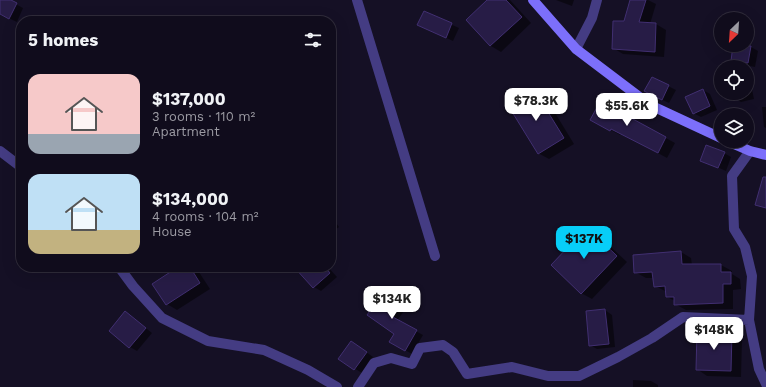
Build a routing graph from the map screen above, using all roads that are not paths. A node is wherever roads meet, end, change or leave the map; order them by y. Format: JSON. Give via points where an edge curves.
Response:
{"nodes":[{"id":1,"x":357,"y":0,"type":"edge"},
{"id":2,"x":533,"y":0,"type":"edge"},
{"id":3,"x":597,"y":0,"type":"edge"},
{"id":4,"x":576,"y":49,"type":"junction"},
{"id":5,"x":714,"y":135,"type":"edge"},
{"id":6,"x":743,"y":148,"type":"edge"},
{"id":7,"x":0,"y":151,"type":"edge"},
{"id":8,"x":750,"y":151,"type":"junction"},
{"id":9,"x":766,"y":155,"type":"edge"},
{"id":10,"x":16,"y":163,"type":"edge"},
{"id":11,"x":435,"y":256,"type":"dead end"},
{"id":12,"x":122,"y":272,"type":"edge"},
{"id":13,"x":749,"y":320,"type":"junction"},
{"id":14,"x":766,"y":384,"type":"edge"},
{"id":15,"x":337,"y":387,"type":"edge"},
{"id":16,"x":358,"y":387,"type":"edge"}],
"edges":[{"from":1,"to":11,"type":"street"},
{"from":2,"to":4,"type":"street"},
{"from":3,"to":4,"type":"street","via":[[592,18]]},
{"from":4,"to":5,"type":"street","via":[[650,105]]},
{"from":6,"to":8,"type":"street"},
{"from":7,"to":10,"type":"street"},
{"from":8,"to":9,"type":"street"},
{"from":8,"to":13,"type":"street","via":[[732,176],[734,229],[745,247],[752,276]]},
{"from":12,"to":15,"type":"street","via":[[162,318],[208,341],[264,350],[308,370]]},
{"from":13,"to":14,"type":"street","via":[[759,369]]},
{"from":13,"to":16,"type":"street","via":[[683,318],[652,338],[579,376],[548,376],[512,367],[467,374],[453,352],[443,345],[420,348],[412,364],[391,358],[374,363]]}]}
